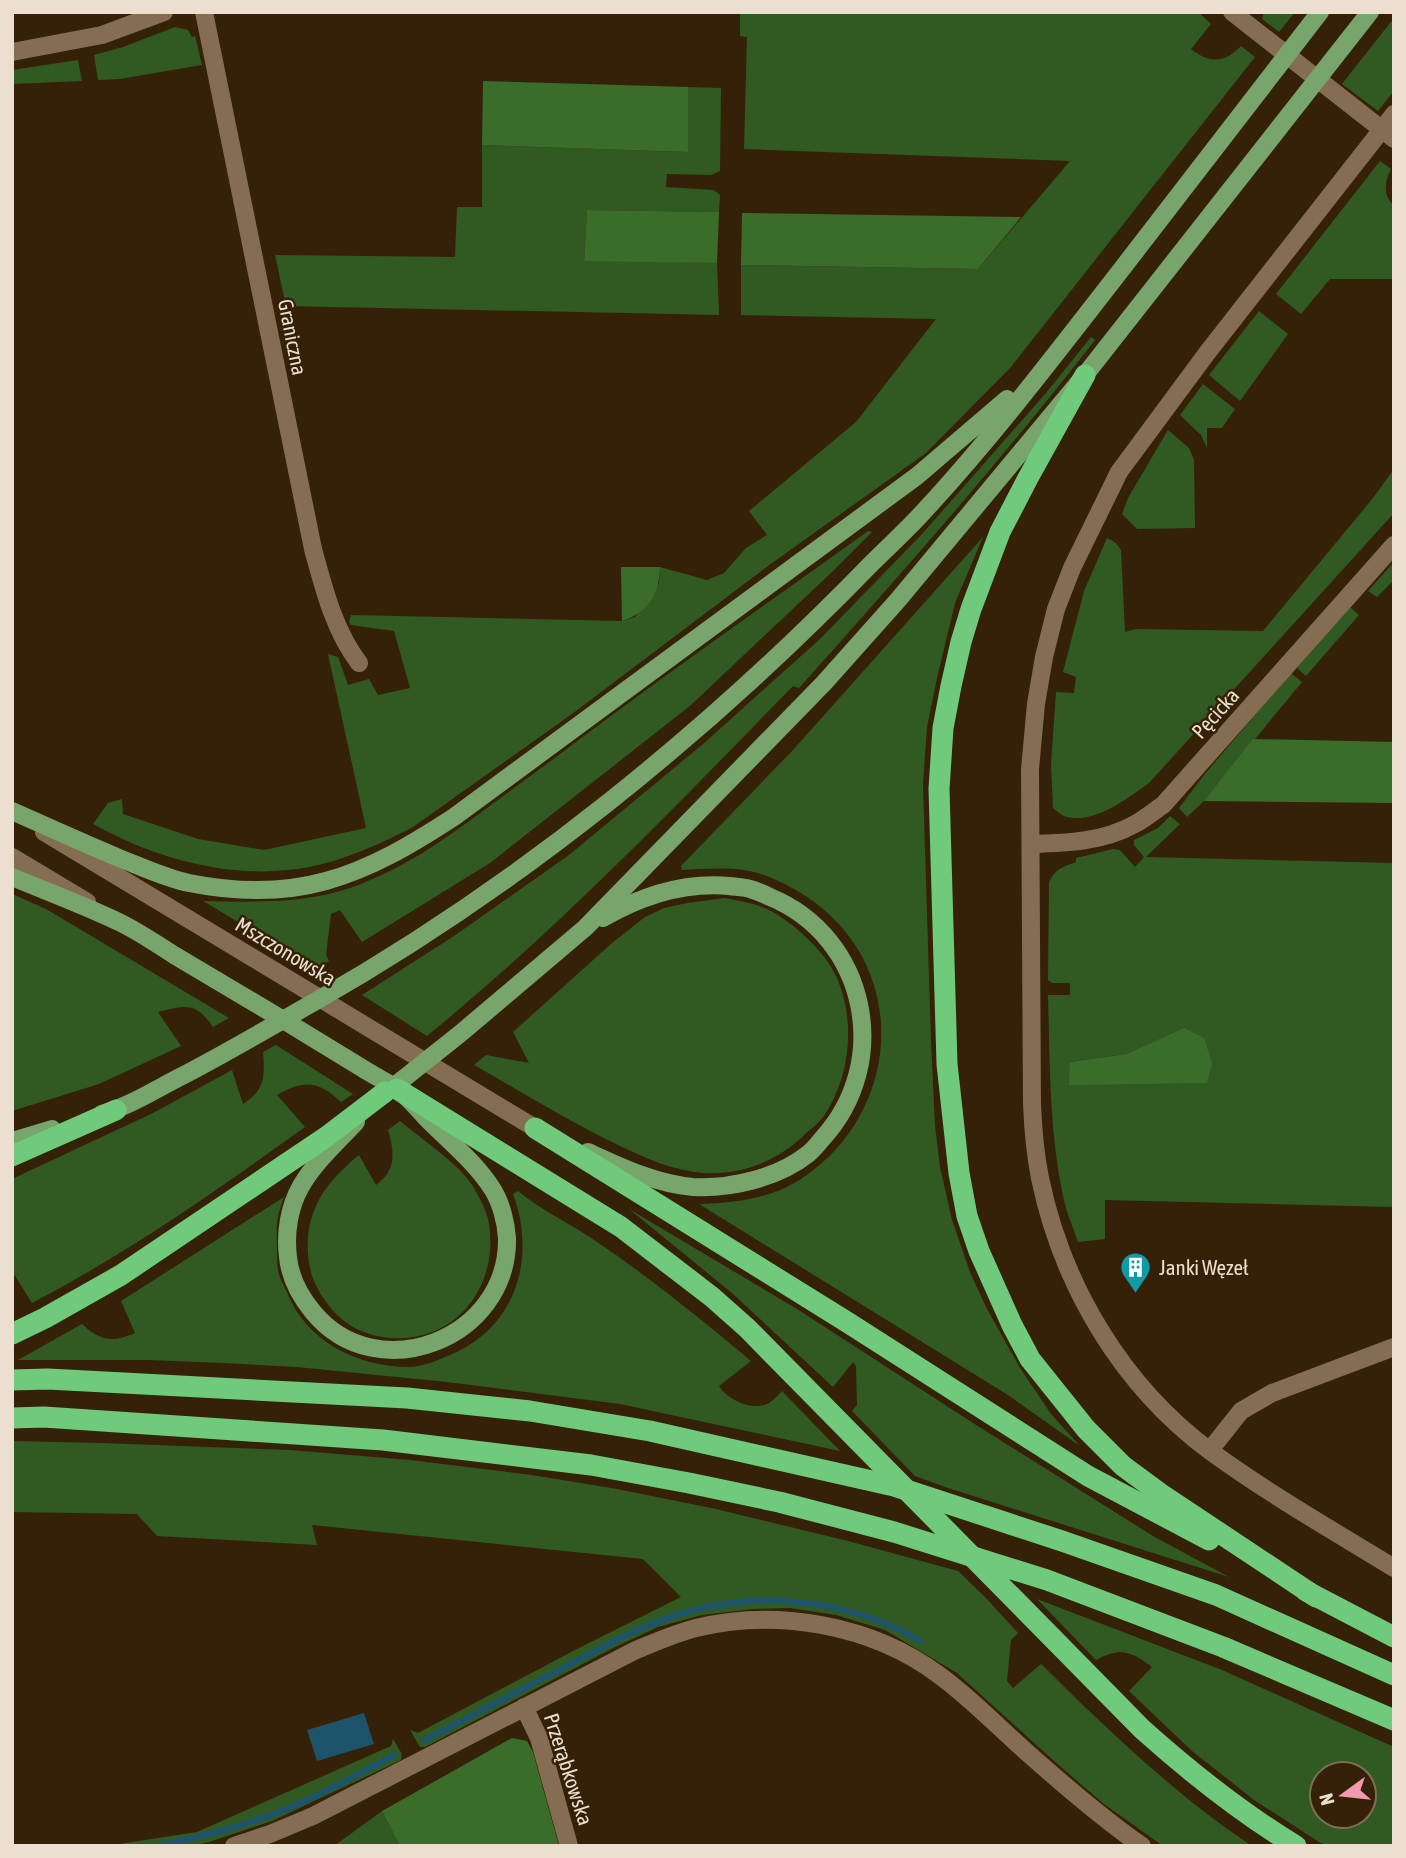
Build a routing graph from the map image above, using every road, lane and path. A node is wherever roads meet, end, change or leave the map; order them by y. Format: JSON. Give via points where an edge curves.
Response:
{"nodes":[{"id":1,"x":164,"y":12,"type":"edge"},
{"id":2,"x":204,"y":12,"type":"edge"},
{"id":3,"x":1232,"y":12,"type":"edge"},
{"id":4,"x":1320,"y":12,"type":"edge"},
{"id":5,"x":1370,"y":12,"type":"edge"},
{"id":6,"x":12,"y":52,"type":"edge"},
{"id":7,"x":1394,"y":114,"type":"edge"},
{"id":8,"x":1394,"y":139,"type":"edge"},
{"id":9,"x":1055,"y":355,"type":"junction"},
{"id":10,"x":1085,"y":375,"type":"junction"},
{"id":11,"x":1394,"y":545,"type":"edge"},
{"id":12,"x":359,"y":663,"type":"dead end"},
{"id":13,"x":12,"y":812,"type":"edge"},
{"id":14,"x":1031,"y":844,"type":"junction"},
{"id":15,"x":12,"y":857,"type":"edge"},
{"id":16,"x":12,"y":877,"type":"edge"},
{"id":17,"x":122,"y":924,"type":"junction"},
{"id":18,"x":585,"y":928,"type":"junction"},
{"id":19,"x":391,"y":1091,"type":"junction"},
{"id":20,"x":116,"y":1110,"type":"junction"},
{"id":21,"x":535,"y":1128,"type":"junction"},
{"id":22,"x":332,"y":1139,"type":"junction"},
{"id":23,"x":12,"y":1141,"type":"edge"},
{"id":24,"x":12,"y":1156,"type":"edge"},
{"id":25,"x":12,"y":1334,"type":"edge"},
{"id":26,"x":1394,"y":1347,"type":"edge"},
{"id":27,"x":12,"y":1380,"type":"edge"},
{"id":28,"x":12,"y":1418,"type":"edge"},
{"id":29,"x":1210,"y":1450,"type":"junction"},
{"id":30,"x":1394,"y":1568,"type":"edge"},
{"id":31,"x":1316,"y":1597,"type":"junction"},
{"id":32,"x":1394,"y":1637,"type":"edge"},
{"id":33,"x":1394,"y":1675,"type":"edge"},
{"id":34,"x":524,"y":1707,"type":"junction"},
{"id":35,"x":1394,"y":1720,"type":"edge"},
{"id":36,"x":234,"y":1846,"type":"edge"},
{"id":37,"x":569,"y":1846,"type":"edge"},
{"id":38,"x":1142,"y":1846,"type":"edge"},
{"id":39,"x":1296,"y":1846,"type":"edge"}],
"edges":[{"from":1,"to":6,"type":"street","via":[[102,36]]},
{"from":2,"to":12,"type":"street","name":"Graniczna","via":[[313,549],[340,631]]},
{"from":3,"to":8,"type":"street"},
{"from":4,"to":9,"type":"main road"},
{"from":5,"to":10,"type":"main road"},
{"from":7,"to":14,"type":"street","via":[[1161,414],[1119,472],[1096,515],[1056,609],[1044,657],[1030,769]]},
{"from":9,"to":13,"type":"main road","via":[[917,476],[454,817],[384,859],[301,886],[265,890],[189,883]]},
{"from":9,"to":20,"type":"main road","via":[[924,512],[792,645],[630,784],[552,845],[362,975]]},
{"from":10,"to":18,"type":"main road","via":[[833,673]]},
{"from":10,"to":31,"type":"highway","via":[[1000,532],[961,642],[943,728],[939,789],[947,1064],[958,1173],[979,1251],[1007,1315],[1030,1359],[1086,1429],[1123,1466],[1161,1494]]},
{"from":11,"to":14,"type":"street","name":"Pęcicka","via":[[1163,804],[1136,824],[1111,834]]},
{"from":13,"to":21,"type":"street","name":"Mszczonowska"},
{"from":14,"to":29,"type":"street","via":[[1034,1143],[1051,1217],[1080,1295],[1102,1333],[1126,1368],[1180,1426]]},
{"from":15,"to":17,"type":"street"},
{"from":16,"to":17,"type":"main road"},
{"from":17,"to":19,"type":"main road"},
{"from":18,"to":19,"type":"main road"},
{"from":18,"to":21,"type":"main road","via":[[650,895],[681,887],[748,888],[784,903],[821,930],[841,956],[856,989],[863,1058],[835,1124],[807,1154],[751,1181],[693,1187],[665,1183]]},
{"from":19,"to":22,"type":"highway"},
{"from":19,"to":22,"type":"main road","via":[[479,1171],[502,1212],[507,1238],[497,1285],[484,1307],[454,1334],[397,1351],[352,1343],[317,1318],[301,1297],[289,1269],[290,1211]]},
{"from":19,"to":39,"type":"highway","via":[[621,1227],[712,1297],[1178,1762]]},
{"from":20,"to":23,"type":"main road"},
{"from":20,"to":24,"type":"highway"},
{"from":21,"to":31,"type":"highway","via":[[1088,1476]]},
{"from":22,"to":25,"type":"highway","via":[[121,1275]]},
{"from":26,"to":29,"type":"street","via":[[1255,1402],[1241,1411]]},
{"from":27,"to":33,"type":"highway","via":[[407,1398],[530,1411],[650,1431],[894,1486],[1023,1528],[1216,1595]]},
{"from":28,"to":35,"type":"highway","via":[[383,1440],[591,1465],[766,1499],[894,1532],[1047,1580],[1223,1647]]},
{"from":29,"to":30,"type":"street"},
{"from":31,"to":32,"type":"highway"},
{"from":34,"to":36,"type":"street","via":[[313,1816]]},
{"from":34,"to":37,"type":"street","name":"Przerąbkowska","via":[[539,1738]]},
{"from":34,"to":38,"type":"street","via":[[636,1650],[697,1628],[779,1620],[823,1625],[890,1647],[938,1673],[1030,1756]]}]}
